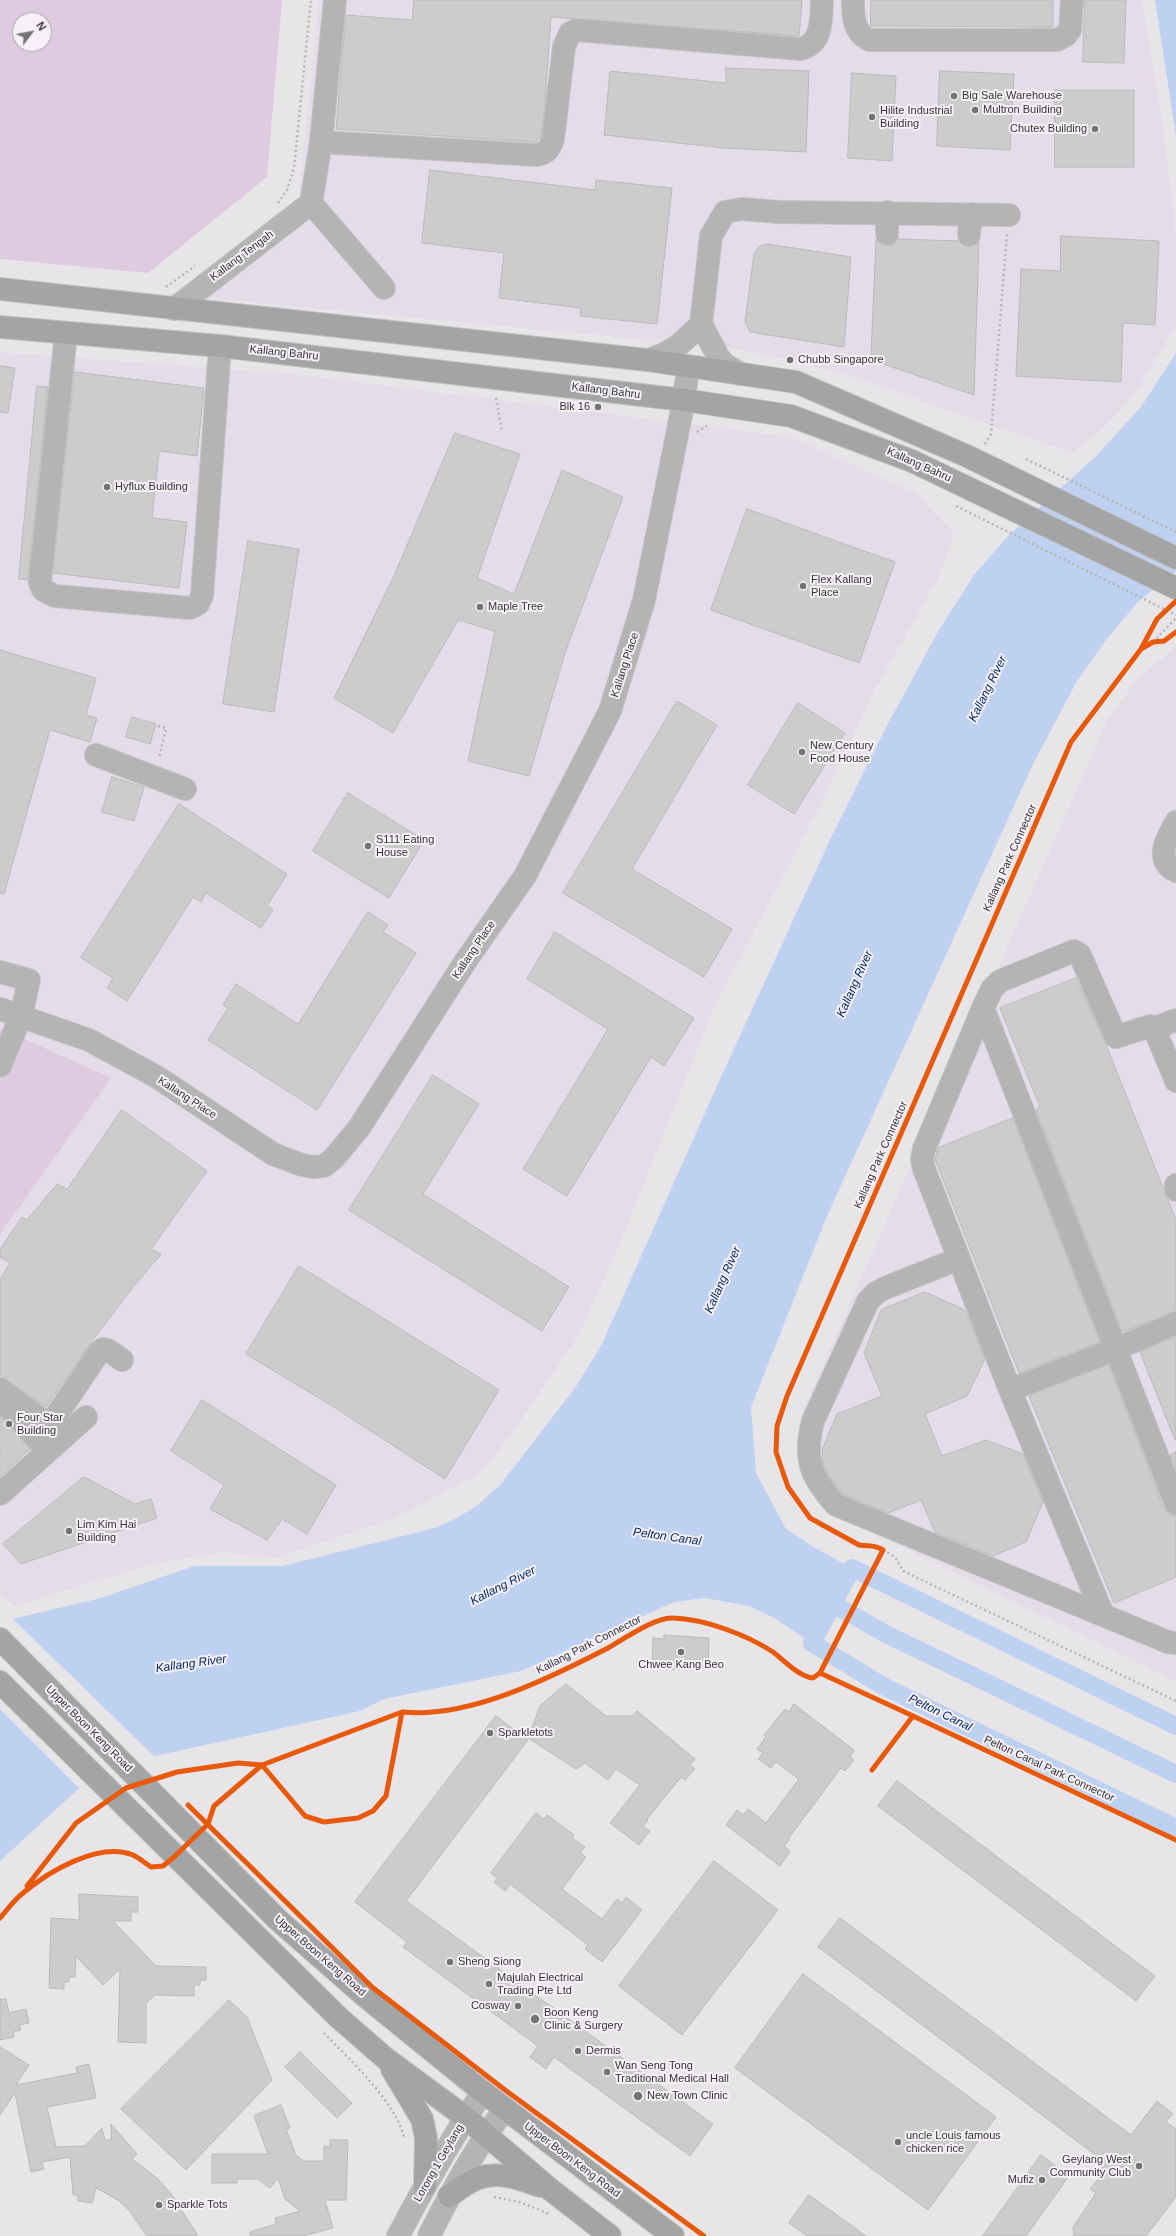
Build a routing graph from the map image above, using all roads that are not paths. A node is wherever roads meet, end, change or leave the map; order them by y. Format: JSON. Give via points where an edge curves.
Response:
{"nodes":[{"id":1,"x":334,"y":0,"type":"edge"},
{"id":2,"x":822,"y":0,"type":"edge"},
{"id":3,"x":853,"y":0,"type":"edge"},
{"id":4,"x":1072,"y":0,"type":"edge"},
{"id":5,"x":321,"y":142,"type":"junction"},
{"id":6,"x":311,"y":203,"type":"junction"},
{"id":7,"x":887,"y":212,"type":"junction"},
{"id":8,"x":1009,"y":215,"type":"road end"},
{"id":9,"x":887,"y":234,"type":"dead end"},
{"id":10,"x":384,"y":288,"type":"dead end"},
{"id":11,"x":0,"y":289,"type":"edge"},
{"id":12,"x":174,"y":309,"type":"junction"},
{"id":13,"x":701,"y":324,"type":"junction"},
{"id":14,"x":0,"y":327,"type":"edge"},
{"id":15,"x":66,"y":334,"type":"junction"},
{"id":16,"x":220,"y":346,"type":"junction"},
{"id":17,"x":647,"y":360,"type":"junction"},
{"id":18,"x":688,"y":367,"type":"junction"},
{"id":19,"x":741,"y":374,"type":"junction"},
{"id":20,"x":684,"y":400,"type":"junction"},
{"id":21,"x":1176,"y":558,"type":"edge"},
{"id":22,"x":1174,"y":597,"type":"edge"},
{"id":23,"x":96,"y":755,"type":"dead end"},
{"id":24,"x":185,"y":789,"type":"dead end"},
{"id":25,"x":1176,"y":822,"type":"edge"},
{"id":26,"x":1176,"y":871,"type":"edge"},
{"id":27,"x":0,"y":972,"type":"edge"},
{"id":28,"x":983,"y":1008,"type":"junction"},
{"id":29,"x":0,"y":1009,"type":"edge"},
{"id":30,"x":21,"y":1016,"type":"junction"},
{"id":31,"x":1176,"y":1020,"type":"edge"},
{"id":32,"x":1154,"y":1028,"type":"junction"},
{"id":33,"x":0,"y":1066,"type":"edge"},
{"id":34,"x":1176,"y":1081,"type":"edge"},
{"id":35,"x":1176,"y":1185,"type":"edge"},
{"id":36,"x":1176,"y":1190,"type":"edge"},
{"id":37,"x":958,"y":1259,"type":"junction"},
{"id":38,"x":1176,"y":1323,"type":"edge"},
{"id":39,"x":1116,"y":1350,"type":"junction"},
{"id":40,"x":122,"y":1360,"type":"dead end"},
{"id":41,"x":0,"y":1389,"type":"edge"},
{"id":42,"x":1010,"y":1390,"type":"junction"},
{"id":43,"x":0,"y":1397,"type":"edge"},
{"id":44,"x":86,"y":1417,"type":"dead end"},
{"id":45,"x":48,"y":1451,"type":"junction"},
{"id":46,"x":0,"y":1494,"type":"edge"},
{"id":47,"x":1176,"y":1504,"type":"edge"},
{"id":48,"x":1103,"y":1615,"type":"junction"},
{"id":49,"x":0,"y":1640,"type":"edge"},
{"id":50,"x":1176,"y":1643,"type":"edge"},
{"id":51,"x":0,"y":1682,"type":"edge"},
{"id":52,"x":385,"y":2058,"type":"junction"},
{"id":53,"x":483,"y":2092,"type":"junction"},
{"id":54,"x":505,"y":2109,"type":"junction"},
{"id":55,"x":465,"y":2117,"type":"junction"},
{"id":56,"x":486,"y":2134,"type":"junction"},
{"id":57,"x":425,"y":2186,"type":"junction"},
{"id":58,"x":551,"y":2190,"type":"junction"},
{"id":59,"x":449,"y":2196,"type":"junction"},
{"id":60,"x":398,"y":2236,"type":"edge"},
{"id":61,"x":429,"y":2236,"type":"edge"},
{"id":62,"x":610,"y":2236,"type":"edge"},
{"id":63,"x":673,"y":2236,"type":"edge"}],
"edges":[{"from":1,"to":5,"type":"street"},
{"from":2,"to":5,"type":"street","via":[[816,39],[812,45],[801,50],[576,30],[570,33],[564,47],[553,139],[547,151],[542,154]]},
{"from":3,"to":4,"type":"street","via":[[855,25],[869,40],[1004,41],[1062,38],[1072,25]]},
{"from":5,"to":6,"type":"street"},
{"from":6,"to":10,"type":"street"},
{"from":6,"to":12,"type":"street","name":"Kallang Tengah"},
{"from":7,"to":8,"type":"street","via":[[970,224]]},
{"from":7,"to":9,"type":"street"},
{"from":7,"to":13,"type":"street","via":[[779,212],[741,209],[725,212],[711,236]]},
{"from":11,"to":12,"type":"main road"},
{"from":12,"to":17,"type":"main road"},
{"from":13,"to":17,"type":"street","via":[[680,346],[668,354]]},
{"from":13,"to":19,"type":"street","via":[[719,358],[725,365]]},
{"from":14,"to":15,"type":"main road","name":"Kallang Bahru"},
{"from":15,"to":16,"type":"main road","name":"Kallang Bahru"},
{"from":15,"to":16,"type":"street","via":[[40,583],[43,590],[55,596],[190,608],[198,604],[202,596]]},
{"from":16,"to":20,"type":"main road","name":"Kallang Bahru"},
{"from":17,"to":18,"type":"main road"},
{"from":18,"to":19,"type":"main road"},
{"from":18,"to":20,"type":"street","name":"Kallang Place"},
{"from":19,"to":21,"type":"main road","via":[[796,382],[967,456]]},
{"from":20,"to":22,"type":"main road","name":"Kallang Bahru","via":[[791,416],[912,461],[997,502]]},
{"from":20,"to":30,"type":"street","name":"Kallang Place","via":[[643,606],[610,711],[525,876],[465,962],[359,1128],[334,1158],[324,1166],[314,1167],[302,1166],[273,1154],[157,1077],[89,1040]]},
{"from":23,"to":24,"type":"street"},
{"from":25,"to":26,"type":"street","via":[[1165,842],[1163,854],[1166,862]]},
{"from":27,"to":30,"type":"street","via":[[29,980]]},
{"from":28,"to":32,"type":"street","via":[[1000,980],[1074,951],[1080,955],[1116,1037],[1150,1026]]},
{"from":28,"to":37,"type":"street","via":[[922,1159]]},
{"from":28,"to":39,"type":"street"},
{"from":29,"to":30,"type":"street","name":"Kallang Place"},
{"from":30,"to":33,"type":"street"},
{"from":31,"to":32,"type":"street"},
{"from":32,"to":34,"type":"street"},
{"from":35,"to":36,"type":"street"},
{"from":37,"to":42,"type":"street"},
{"from":37,"to":48,"type":"street","via":[[885,1288],[868,1301],[813,1421],[808,1442],[811,1466],[820,1488],[836,1505]]},
{"from":38,"to":39,"type":"street"},
{"from":39,"to":42,"type":"street"},
{"from":39,"to":47,"type":"street"},
{"from":40,"to":41,"type":"street","via":[[108,1350],[103,1349],[99,1352],[54,1420],[48,1422]]},
{"from":42,"to":48,"type":"street"},
{"from":43,"to":45,"type":"street"},
{"from":44,"to":45,"type":"street"},
{"from":45,"to":46,"type":"street"},
{"from":48,"to":50,"type":"street"},
{"from":49,"to":53,"type":"main road","name":"Upper Boon Keng Road","via":[[278,1920]]},
{"from":51,"to":52,"type":"main road","via":[[338,2017]]},
{"from":52,"to":55,"type":"main road"},
{"from":52,"to":57,"type":"main road","via":[[422,2119],[426,2138]]},
{"from":53,"to":54,"type":"main road","name":"Upper Boon Keng Road"},
{"from":53,"to":55,"type":"street","name":"Lorong 1 Geylang"},
{"from":54,"to":56,"type":"street"},
{"from":54,"to":63,"type":"main road","name":"Upper Boon Keng Road"},
{"from":55,"to":56,"type":"main road"},
{"from":55,"to":57,"type":"street","name":"Lorong 1 Geylang"},
{"from":56,"to":58,"type":"main road"},
{"from":56,"to":59,"type":"street"},
{"from":57,"to":60,"type":"street","name":"Lorong 1 Geylang"},
{"from":58,"to":59,"type":"main road","via":[[516,2177],[501,2175],[479,2178]]},
{"from":58,"to":62,"type":"main road"},
{"from":59,"to":61,"type":"street"}]}
